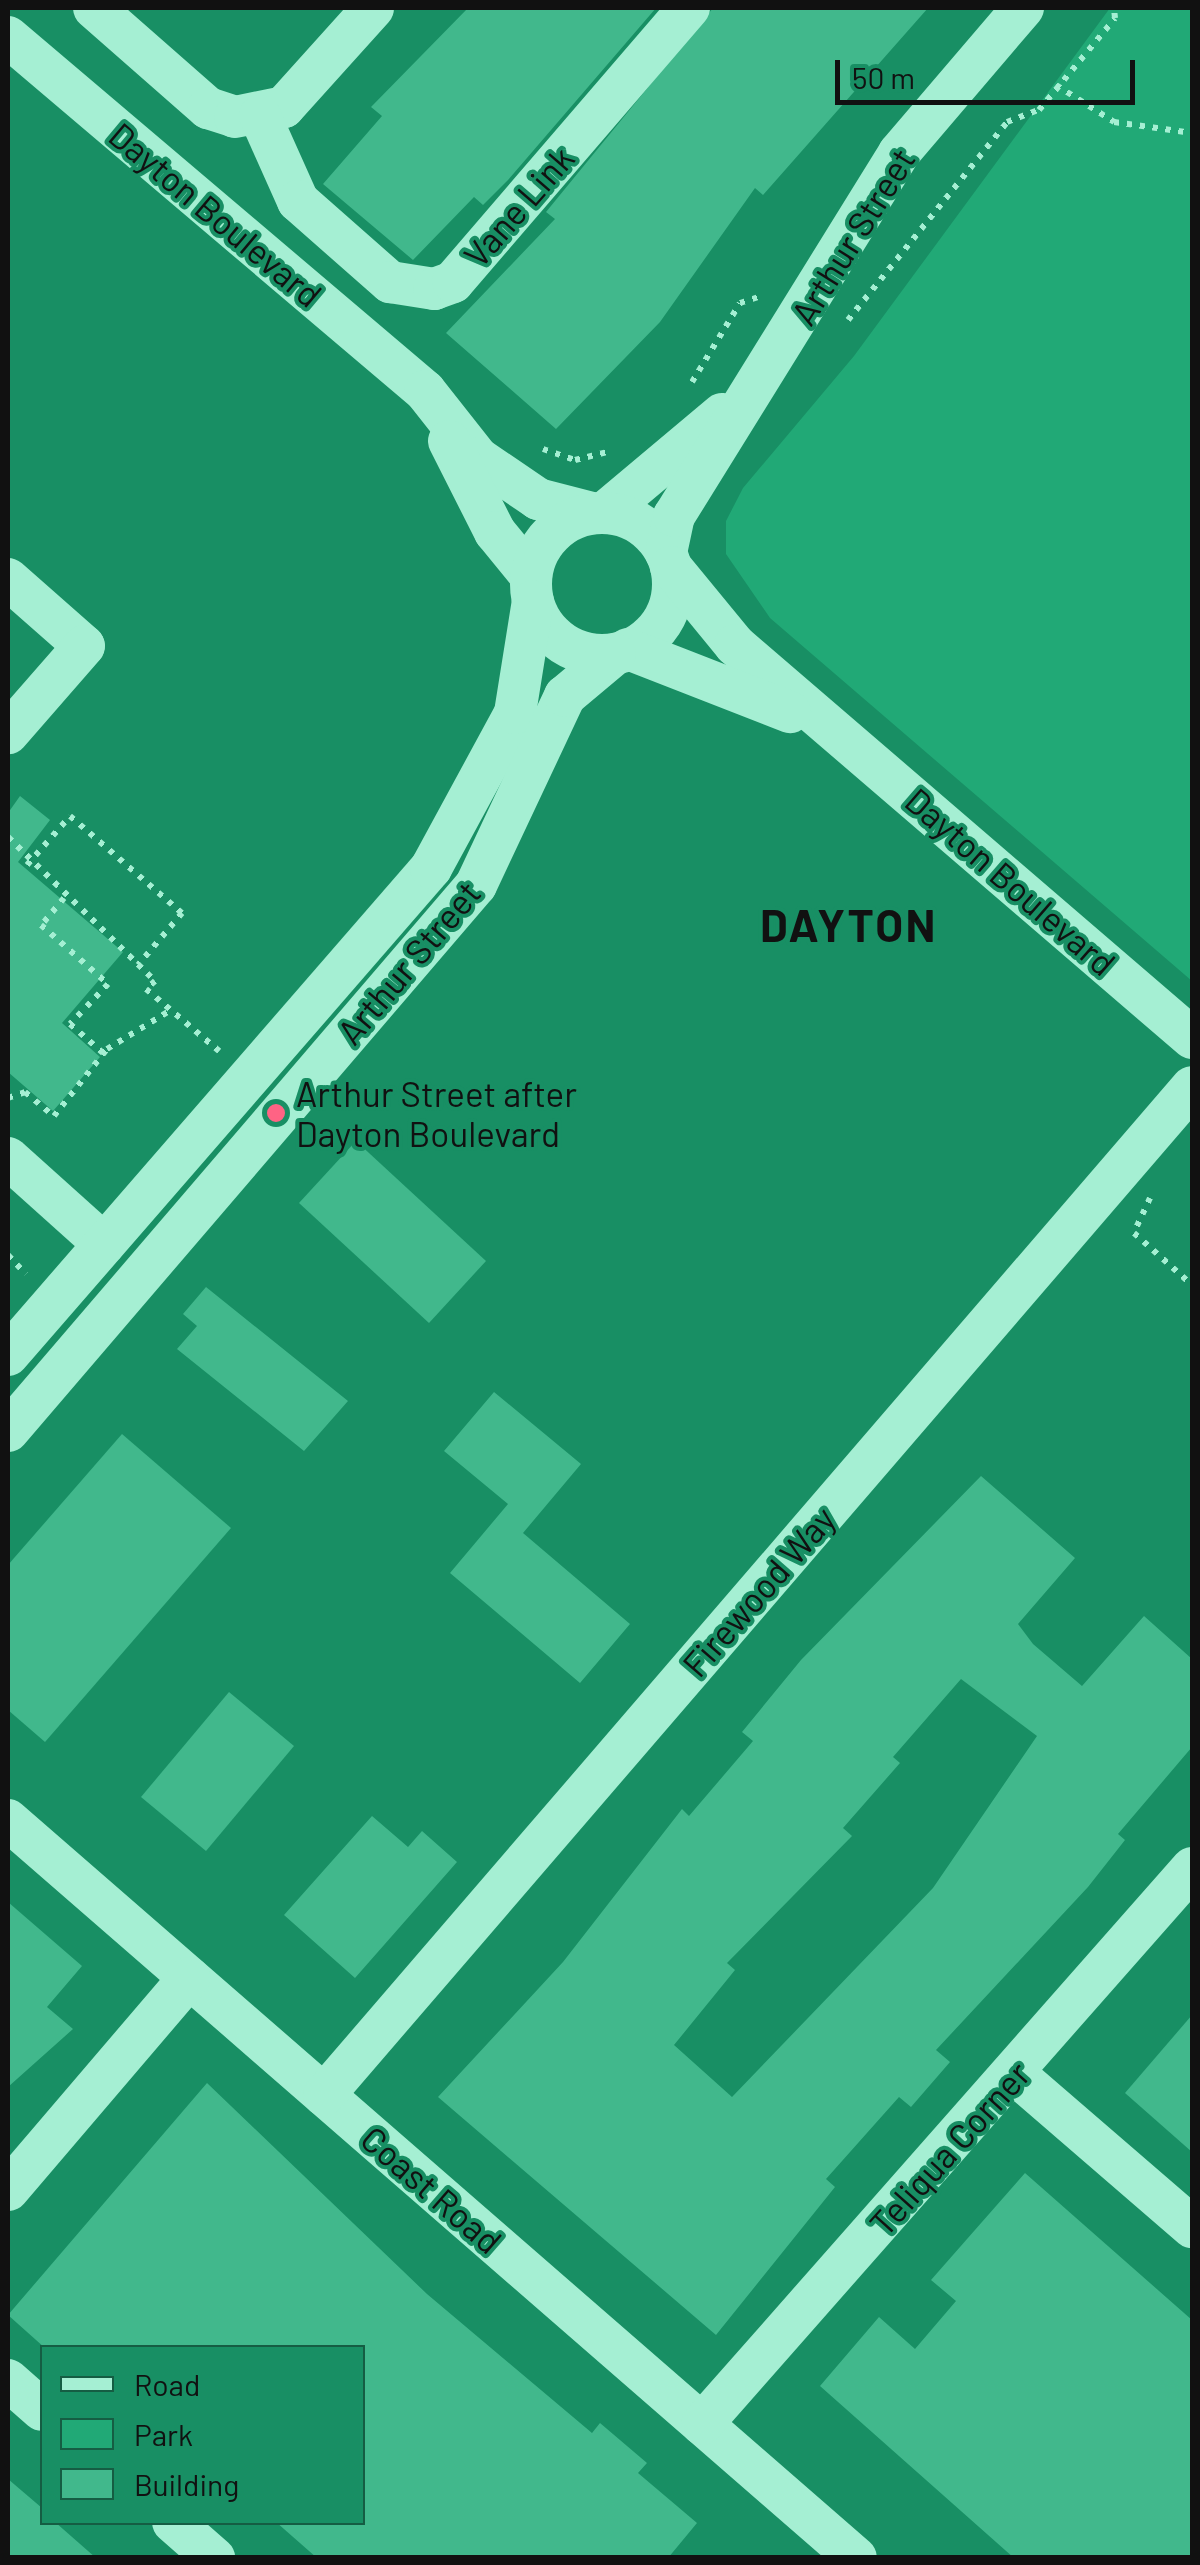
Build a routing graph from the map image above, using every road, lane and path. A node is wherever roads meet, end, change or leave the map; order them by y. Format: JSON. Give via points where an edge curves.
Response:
{"nodes":[{"id":1,"x":94,"y":8,"type":"edge"},
{"id":2,"x":372,"y":8,"type":"edge"},
{"id":3,"x":688,"y":8,"type":"edge"},
{"id":4,"x":1024,"y":8,"type":"edge"},
{"id":5,"x":1114,"y":8,"type":"edge"},
{"id":6,"x":8,"y":37,"type":"edge"},
{"id":7,"x":1056,"y":85,"type":"junction"},
{"id":8,"x":260,"y":116,"type":"junction"},
{"id":9,"x":1192,"y":133,"type":"edge"},
{"id":10,"x":840,"y":330,"type":"dead end"},
{"id":11,"x":763,"y":377,"type":"junction"},
{"id":12,"x":425,"y":391,"type":"junction"},
{"id":13,"x":562,"y":456,"type":"dead end"},
{"id":14,"x":530,"y":493,"type":"junction"},
{"id":15,"x":598,"y":513,"type":"junction"},
{"id":16,"x":668,"y":560,"type":"junction"},
{"id":17,"x":8,"y":579,"type":"edge"},
{"id":18,"x":532,"y":588,"type":"junction"},
{"id":19,"x":622,"y":652,"type":"junction"},
{"id":20,"x":828,"y":724,"type":"junction"},
{"id":21,"x":8,"y":734,"type":"edge"},
{"id":22,"x":8,"y":837,"type":"edge"},
{"id":23,"x":27,"y":864,"type":"junction"},
{"id":24,"x":64,"y":898,"type":"junction"},
{"id":25,"x":138,"y":965,"type":"junction"},
{"id":26,"x":171,"y":1010,"type":"junction"},
{"id":27,"x":1192,"y":1038,"type":"edge"},
{"id":28,"x":103,"y":1053,"type":"junction"},
{"id":29,"x":226,"y":1056,"type":"dead end"},
{"id":30,"x":1192,"y":1087,"type":"edge"},
{"id":31,"x":8,"y":1098,"type":"edge"},
{"id":32,"x":8,"y":1158,"type":"edge"},
{"id":33,"x":104,"y":1244,"type":"junction"},
{"id":34,"x":8,"y":1255,"type":"edge"},
{"id":35,"x":26,"y":1274,"type":"dead end"},
{"id":36,"x":8,"y":1355,"type":"edge"},
{"id":37,"x":8,"y":1431,"type":"edge"},
{"id":38,"x":8,"y":1820,"type":"edge"},
{"id":39,"x":1192,"y":1868,"type":"edge"},
{"id":40,"x":189,"y":1978,"type":"junction"},
{"id":41,"x":1016,"y":2075,"type":"junction"},
{"id":42,"x":324,"y":2095,"type":"junction"},
{"id":43,"x":8,"y":2190,"type":"edge"},
{"id":44,"x":1192,"y":2227,"type":"edge"},
{"id":45,"x":8,"y":2380,"type":"edge"},
{"id":46,"x":40,"y":2408,"type":"edge"},
{"id":47,"x":702,"y":2424,"type":"junction"},
{"id":48,"x":176,"y":2525,"type":"edge"},
{"id":49,"x":214,"y":2558,"type":"edge"},
{"id":50,"x":856,"y":2558,"type":"edge"}],
"edges":[{"from":1,"to":8,"type":"street","via":[[208,108]]},
{"from":2,"to":8,"type":"street","via":[[300,94]]},
{"from":3,"to":8,"type":"street","name":"Vane Link","via":[[452,282],[434,289],[390,282],[298,201]]},
{"from":4,"to":11,"type":"street","name":"Arthur Street","via":[[899,153]]},
{"from":5,"to":7,"type":"path","via":[[1115,18]]},
{"from":6,"to":12,"type":"street","name":"Dayton Boulevard"},
{"from":7,"to":9,"type":"path","via":[[1114,122]]},
{"from":7,"to":10,"type":"path","via":[[1039,110],[1007,122]]},
{"from":11,"to":15,"type":"street","name":"Arthur Street"},
{"from":11,"to":16,"type":"street","name":"Arthur Street","via":[[674,516]]},
{"from":12,"to":14,"type":"street","name":"Dayton Boulevard","via":[[478,458]]},
{"from":12,"to":18,"type":"street","name":"Dayton Boulevard","via":[[494,532]]},
{"from":13,"to":14,"type":"path"},
{"from":14,"to":15,"type":"street","name":"Dayton Boulevard"},
{"from":15,"to":16,"type":"street","via":[[640,524]]},
{"from":15,"to":18,"type":"street","via":[[548,538]]},
{"from":16,"to":19,"type":"street","via":[[668,610]]},
{"from":16,"to":20,"type":"street","name":"Dayton Boulevard","via":[[735,645]]},
{"from":17,"to":21,"type":"street","via":[[84,646]]},
{"from":18,"to":19,"type":"street","via":[[563,642]]},
{"from":18,"to":33,"type":"street","name":"Arthur Street","via":[[516,713],[431,868]]},
{"from":19,"to":20,"type":"street","name":"Dayton Boulevard"},
{"from":19,"to":37,"type":"street","name":"Arthur Street","via":[[565,696],[476,884]]},
{"from":20,"to":27,"type":"street","name":"Dayton Boulevard"},
{"from":22,"to":23,"type":"path"},
{"from":23,"to":24,"type":"path"},
{"from":23,"to":25,"type":"path","via":[[70,816],[182,913]]},
{"from":24,"to":25,"type":"path"},
{"from":24,"to":28,"type":"path","via":[[41,925],[108,984],[70,1024]]},
{"from":25,"to":26,"type":"path","via":[[155,981],[146,989]]},
{"from":26,"to":28,"type":"path"},
{"from":26,"to":29,"type":"path"},
{"from":28,"to":31,"type":"path","via":[[54,1116],[26,1092]]},
{"from":30,"to":42,"type":"street","name":"Firewood Way"},
{"from":32,"to":33,"type":"street"},
{"from":33,"to":36,"type":"street","name":"Arthur Street"},
{"from":34,"to":35,"type":"path"},
{"from":38,"to":40,"type":"street","name":"Coast Road"},
{"from":39,"to":41,"type":"street","name":"Teliqua Corner"},
{"from":40,"to":42,"type":"street","name":"Coast Road"},
{"from":40,"to":43,"type":"street"},
{"from":41,"to":44,"type":"street"},
{"from":41,"to":47,"type":"street","name":"Teliqua Corner"},
{"from":42,"to":47,"type":"street","name":"Coast Road"},
{"from":45,"to":46,"type":"street"},
{"from":47,"to":50,"type":"street","name":"Coast Road"},
{"from":48,"to":49,"type":"street"}]}
